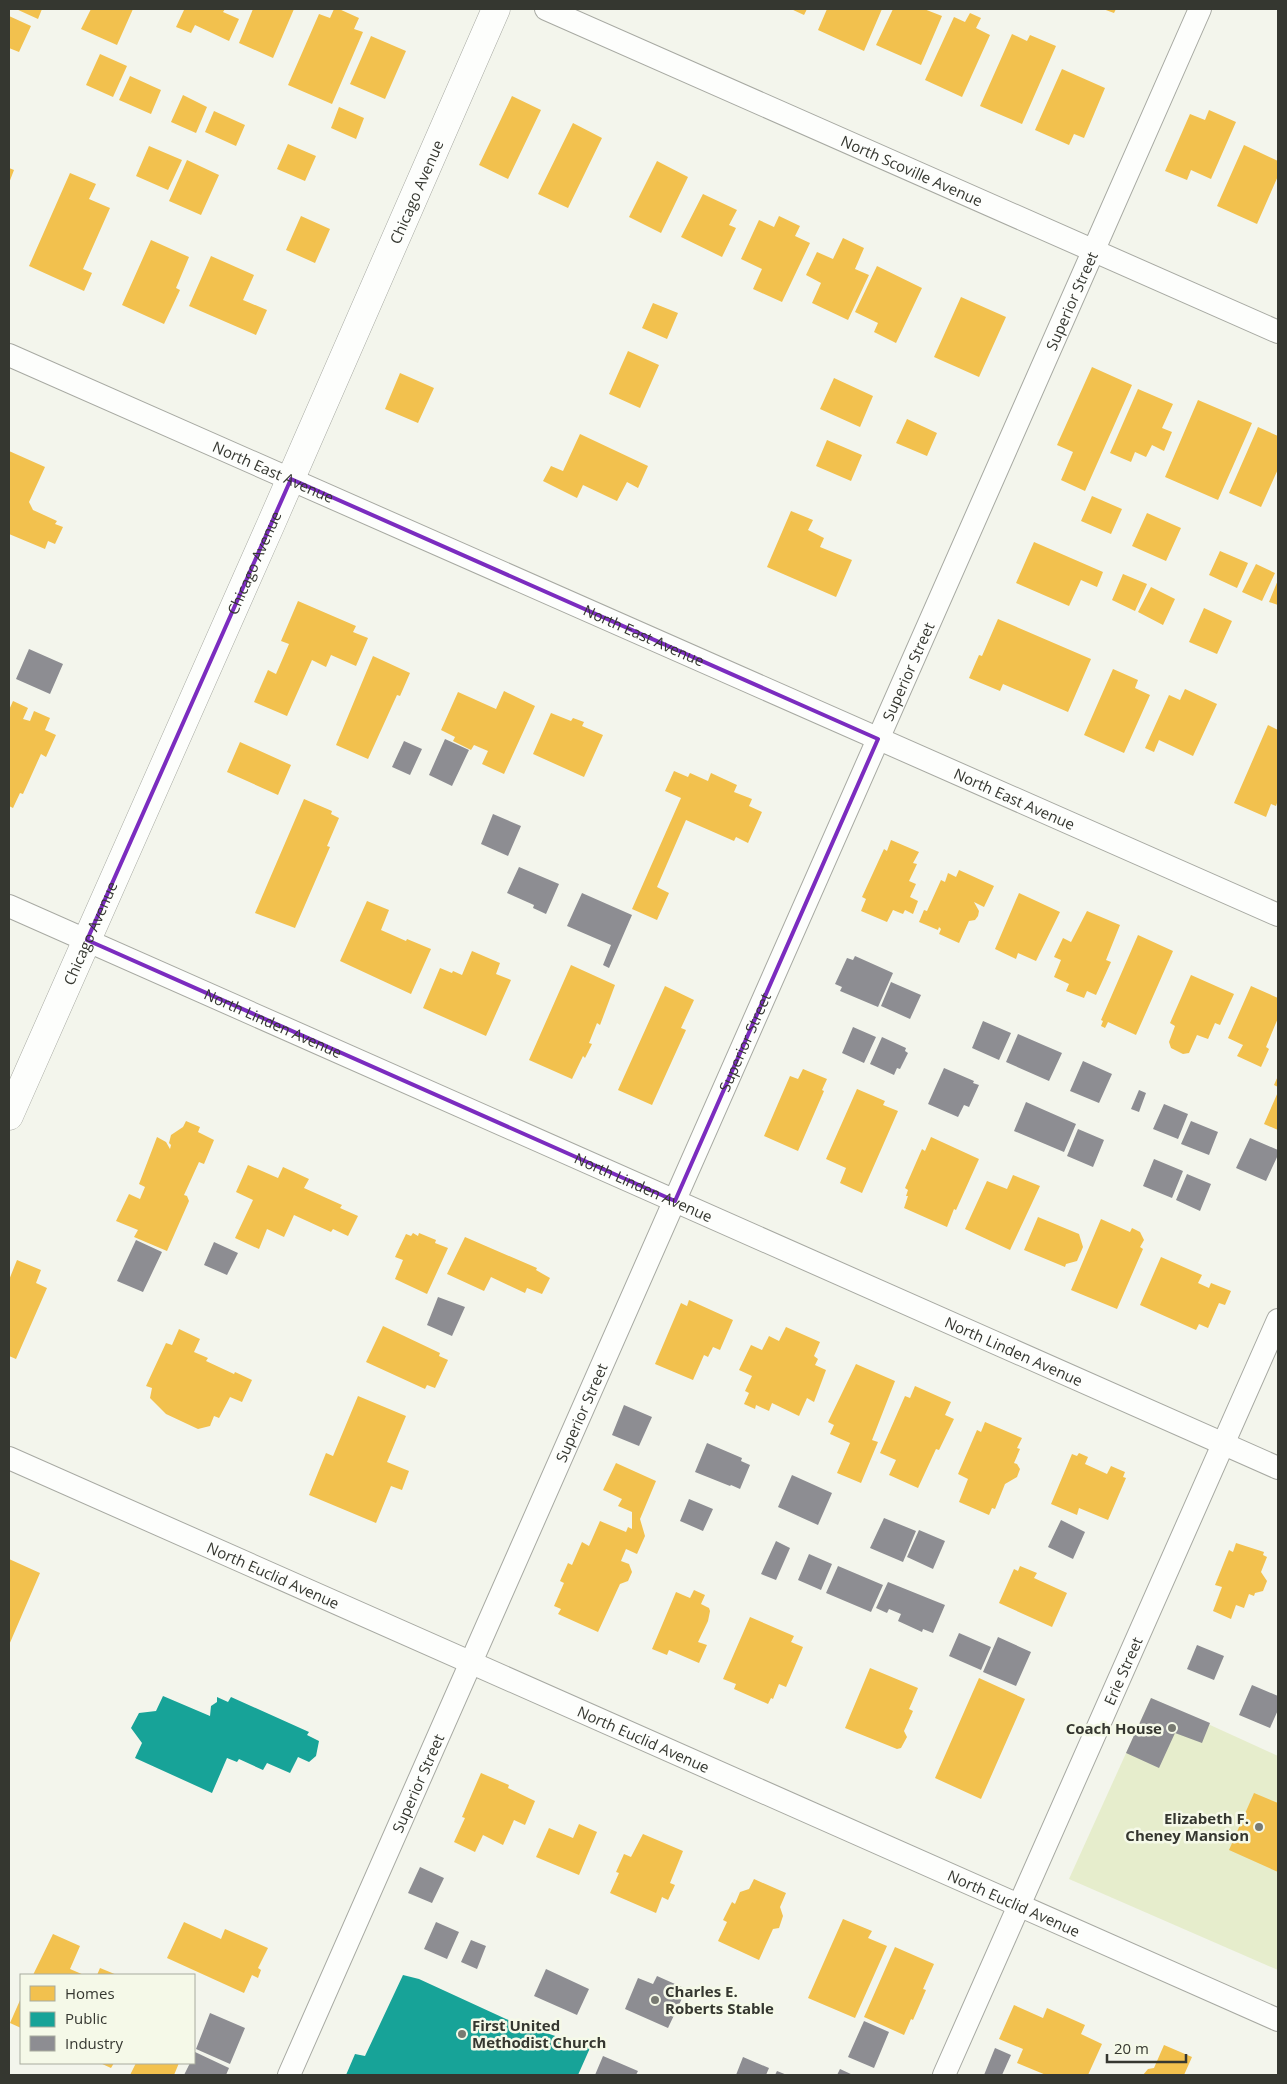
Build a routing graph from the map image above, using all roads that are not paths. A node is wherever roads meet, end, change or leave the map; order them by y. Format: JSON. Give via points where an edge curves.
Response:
{"nodes":[{"id":1,"x":496,"y":9,"type":"edge"},
{"id":2,"x":546,"y":9,"type":"edge"},
{"id":3,"x":1200,"y":9,"type":"edge"},
{"id":4,"x":1094,"y":251,"type":"junction"},
{"id":5,"x":1278,"y":332,"type":"edge"},
{"id":6,"x":9,"y":355,"type":"edge"},
{"id":7,"x":291,"y":479,"type":"junction"},
{"id":8,"x":878,"y":739,"type":"junction"},
{"id":9,"x":9,"y":906,"type":"edge"},
{"id":10,"x":1278,"y":915,"type":"edge"},
{"id":11,"x":86,"y":940,"type":"junction"},
{"id":12,"x":9,"y":1116,"type":"edge"},
{"id":13,"x":675,"y":1201,"type":"junction"},
{"id":14,"x":1278,"y":1320,"type":"edge"},
{"id":15,"x":1223,"y":1444,"type":"junction"},
{"id":16,"x":9,"y":1458,"type":"edge"},
{"id":17,"x":1278,"y":1468,"type":"edge"},
{"id":18,"x":471,"y":1663,"type":"junction"},
{"id":19,"x":1020,"y":1906,"type":"junction"},
{"id":20,"x":1278,"y":2020,"type":"edge"},
{"id":21,"x":289,"y":2075,"type":"edge"},
{"id":22,"x":944,"y":2075,"type":"edge"}],
"edges":[{"from":1,"to":7,"type":"main road","name":"Chicago Avenue"},
{"from":2,"to":4,"type":"street","name":"North Scoville Avenue"},
{"from":3,"to":4,"type":"street","name":"Superior Street"},
{"from":4,"to":5,"type":"street","name":"North Scoville Avenue"},
{"from":4,"to":8,"type":"street","name":"Superior Street"},
{"from":6,"to":7,"type":"street","name":"North East Avenue"},
{"from":7,"to":8,"type":"street","name":"North East Avenue"},
{"from":7,"to":11,"type":"main road","name":"Chicago Avenue"},
{"from":8,"to":10,"type":"street","name":"North East Avenue"},
{"from":8,"to":13,"type":"street","name":"Superior Street"},
{"from":9,"to":11,"type":"street","name":"North Linden Avenue"},
{"from":11,"to":12,"type":"main road","name":"Chicago Avenue"},
{"from":11,"to":13,"type":"street","name":"North Linden Avenue"},
{"from":13,"to":15,"type":"street","name":"North Linden Avenue"},
{"from":13,"to":18,"type":"street","name":"Superior Street"},
{"from":14,"to":15,"type":"street","name":"Erie Street"},
{"from":15,"to":17,"type":"street","name":"North Linden Avenue"},
{"from":15,"to":19,"type":"street","name":"Erie Street"},
{"from":16,"to":18,"type":"street","name":"North Euclid Avenue"},
{"from":18,"to":19,"type":"street","name":"North Euclid Avenue"},
{"from":18,"to":21,"type":"street","name":"Superior Street"},
{"from":19,"to":20,"type":"street","name":"North Euclid Avenue"},
{"from":19,"to":22,"type":"street","name":"Erie Street"}]}
